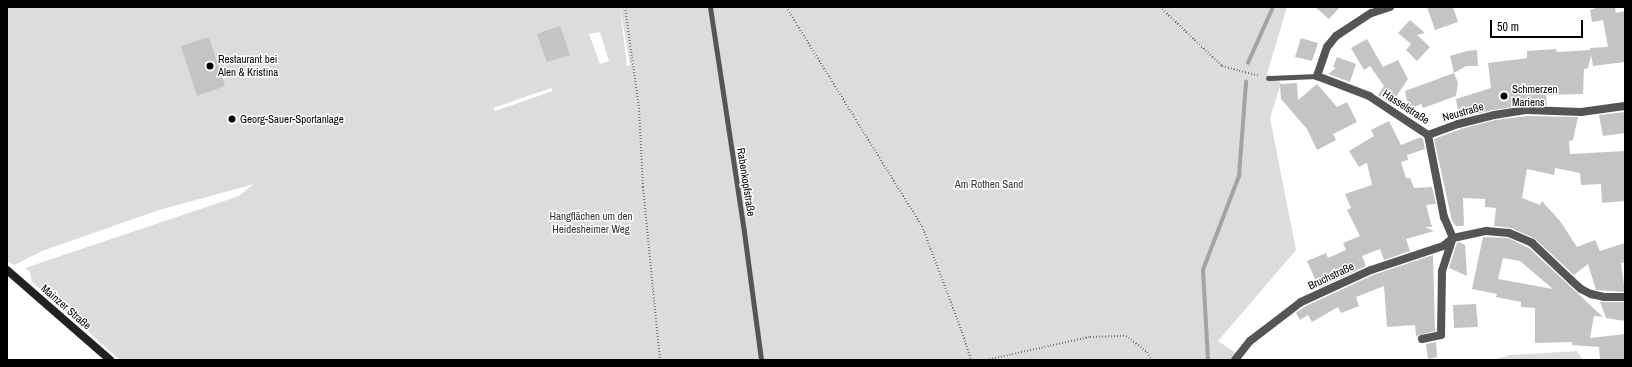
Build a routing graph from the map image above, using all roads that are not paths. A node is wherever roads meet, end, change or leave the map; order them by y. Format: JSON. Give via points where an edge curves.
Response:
{"nodes":[{"id":1,"x":710,"y":7,"type":"edge"},
{"id":2,"x":1390,"y":7,"type":"edge"},
{"id":3,"x":1373,"y":10,"type":"edge"},
{"id":4,"x":1316,"y":76,"type":"junction"},
{"id":5,"x":1268,"y":78,"type":"road end"},
{"id":6,"x":1625,"y":106,"type":"edge"},
{"id":7,"x":1428,"y":135,"type":"junction"},
{"id":8,"x":1453,"y":238,"type":"junction"},
{"id":9,"x":7,"y":270,"type":"edge"},
{"id":10,"x":1625,"y":297,"type":"edge"},
{"id":11,"x":1422,"y":339,"type":"dead end"},
{"id":12,"x":110,"y":360,"type":"edge"},
{"id":13,"x":761,"y":360,"type":"edge"},
{"id":14,"x":1235,"y":360,"type":"edge"}],
"edges":[{"from":1,"to":13,"type":"lane","name":"Rabenkopfstraße"},
{"from":2,"to":3,"type":"street"},
{"from":3,"to":4,"type":"street","via":[[1331,41]]},
{"from":4,"to":5,"type":"lane"},
{"from":4,"to":7,"type":"street","name":"Hasselstraße","via":[[1369,96]]},
{"from":6,"to":7,"type":"street","name":"Neustraße","via":[[1581,112],[1513,112],[1458,124]]},
{"from":7,"to":8,"type":"street","name":"Hasselstraße","via":[[1444,217]]},
{"from":8,"to":10,"type":"street","name":"Bruchstraße","via":[[1486,231],[1509,233],[1532,243],[1581,289],[1604,297]]},
{"from":8,"to":11,"type":"street","via":[[1442,271],[1441,335]]},
{"from":8,"to":14,"type":"street","name":"Bruchstraße","via":[[1443,246],[1371,270],[1301,302],[1250,341]]},
{"from":9,"to":12,"type":"main road","name":"Mainzer Straße"}]}
